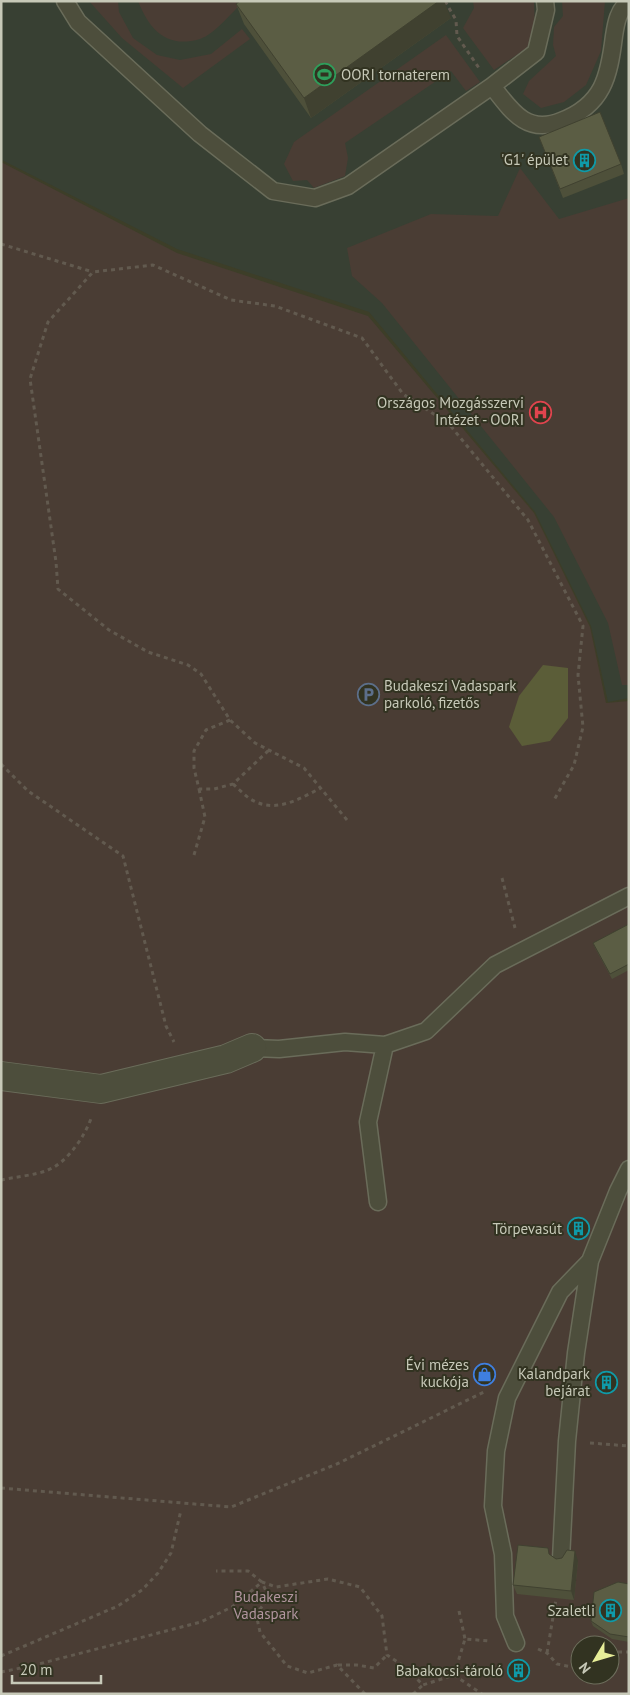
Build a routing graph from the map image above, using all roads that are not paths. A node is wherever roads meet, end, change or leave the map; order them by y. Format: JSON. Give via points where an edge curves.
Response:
{"nodes":[{"id":1,"x":65,"y":1,"type":"edge"},
{"id":2,"x":545,"y":1,"type":"edge"},
{"id":3,"x":629,"y":2,"type":"edge"},
{"id":4,"x":492,"y":86,"type":"junction"},
{"id":5,"x":629,"y":896,"type":"edge"},
{"id":6,"x":385,"y":1045,"type":"junction"},
{"id":7,"x":252,"y":1048,"type":"joint"},
{"id":8,"x":1,"y":1076,"type":"edge"},
{"id":9,"x":629,"y":1169,"type":"edge"},
{"id":10,"x":378,"y":1202,"type":"dead end"},
{"id":11,"x":590,"y":1261,"type":"junction"},
{"id":12,"x":561,"y":1559,"type":"edge"},
{"id":13,"x":516,"y":1643,"type":"dead end"}],
"edges":[{"from":1,"to":4,"type":"lane","via":[[78,22],[200,134],[273,191],[315,198],[348,186]]},
{"from":2,"to":4,"type":"lane","via":[[546,10],[536,52]]},
{"from":3,"to":4,"type":"lane","via":[[622,7],[616,23],[610,69],[599,92],[572,117],[540,126],[523,121]]},
{"from":5,"to":6,"type":"lane","via":[[495,965],[426,1031]]},
{"from":6,"to":7,"type":"lane","via":[[345,1042],[279,1049]]},
{"from":6,"to":10,"type":"lane","via":[[368,1122]]},
{"from":7,"to":8,"type":"street","via":[[226,1059],[102,1089]]},
{"from":9,"to":11,"type":"lane"},
{"from":11,"to":12,"type":"lane","via":[[567,1441]]},
{"from":11,"to":13,"type":"lane","via":[[560,1292],[507,1398],[496,1451],[493,1506],[503,1554],[505,1616]]}]}
